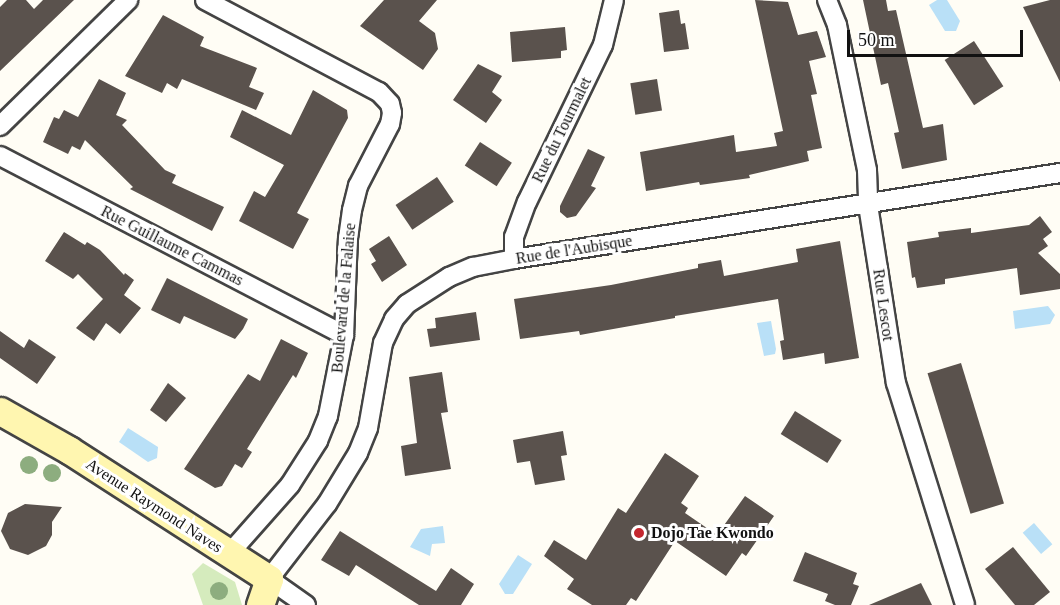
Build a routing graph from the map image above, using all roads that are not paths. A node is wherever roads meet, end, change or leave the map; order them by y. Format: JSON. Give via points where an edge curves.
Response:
{"nodes":[{"id":1,"x":128,"y":0,"type":"edge"},
{"id":2,"x":205,"y":0,"type":"edge"},
{"id":3,"x":614,"y":0,"type":"edge"},
{"id":4,"x":827,"y":0,"type":"edge"},
{"id":5,"x":0,"y":126,"type":"edge"},
{"id":6,"x":0,"y":156,"type":"edge"},
{"id":7,"x":1060,"y":173,"type":"edge"},
{"id":8,"x":868,"y":205,"type":"junction"},
{"id":9,"x":514,"y":260,"type":"junction"},
{"id":10,"x":344,"y":335,"type":"junction"},
{"id":11,"x":0,"y":411,"type":"edge"},
{"id":12,"x":228,"y":555,"type":"junction"},
{"id":13,"x":269,"y":579,"type":"junction"},
{"id":14,"x":260,"y":605,"type":"edge"},
{"id":15,"x":306,"y":605,"type":"edge"},
{"id":16,"x":965,"y":605,"type":"edge"}],
"edges":[{"from":1,"to":5,"type":"street"},
{"from":2,"to":10,"type":"street","name":"Boulevard de la Falaise","via":[[379,92],[390,104],[390,124],[358,186],[352,210]]},
{"from":3,"to":9,"type":"street","name":"Rue du Tourmalet","via":[[603,45],[527,202],[514,237]]},
{"from":4,"to":8,"type":"street","name":"Rue Lescot","via":[[837,25],[867,170]]},
{"from":6,"to":10,"type":"street","name":"Rue Guillaume Cammas"},
{"from":7,"to":8,"type":"street","name":"Rue de l'Aubisque"},
{"from":8,"to":9,"type":"street","name":"Rue de l'Aubisque"},
{"from":8,"to":16,"type":"street","name":"Rue Lescot","via":[[896,383]]},
{"from":9,"to":13,"type":"street","name":"Rue de l'Aubisque","via":[[473,267],[449,277],[407,304],[394,319],[383,343],[368,428],[358,453],[327,504]]},
{"from":10,"to":12,"type":"street","name":"Boulevard de la Falaise","via":[[336,387],[318,441],[290,485]]},
{"from":11,"to":12,"type":"street","name":"Avenue Raymond Naves","via":[[69,450]]},
{"from":12,"to":13,"type":"street","name":"Avenue Raymond Naves"},
{"from":13,"to":14,"type":"street"},
{"from":13,"to":15,"type":"street","name":"Avenue Raymond Naves"}]}
